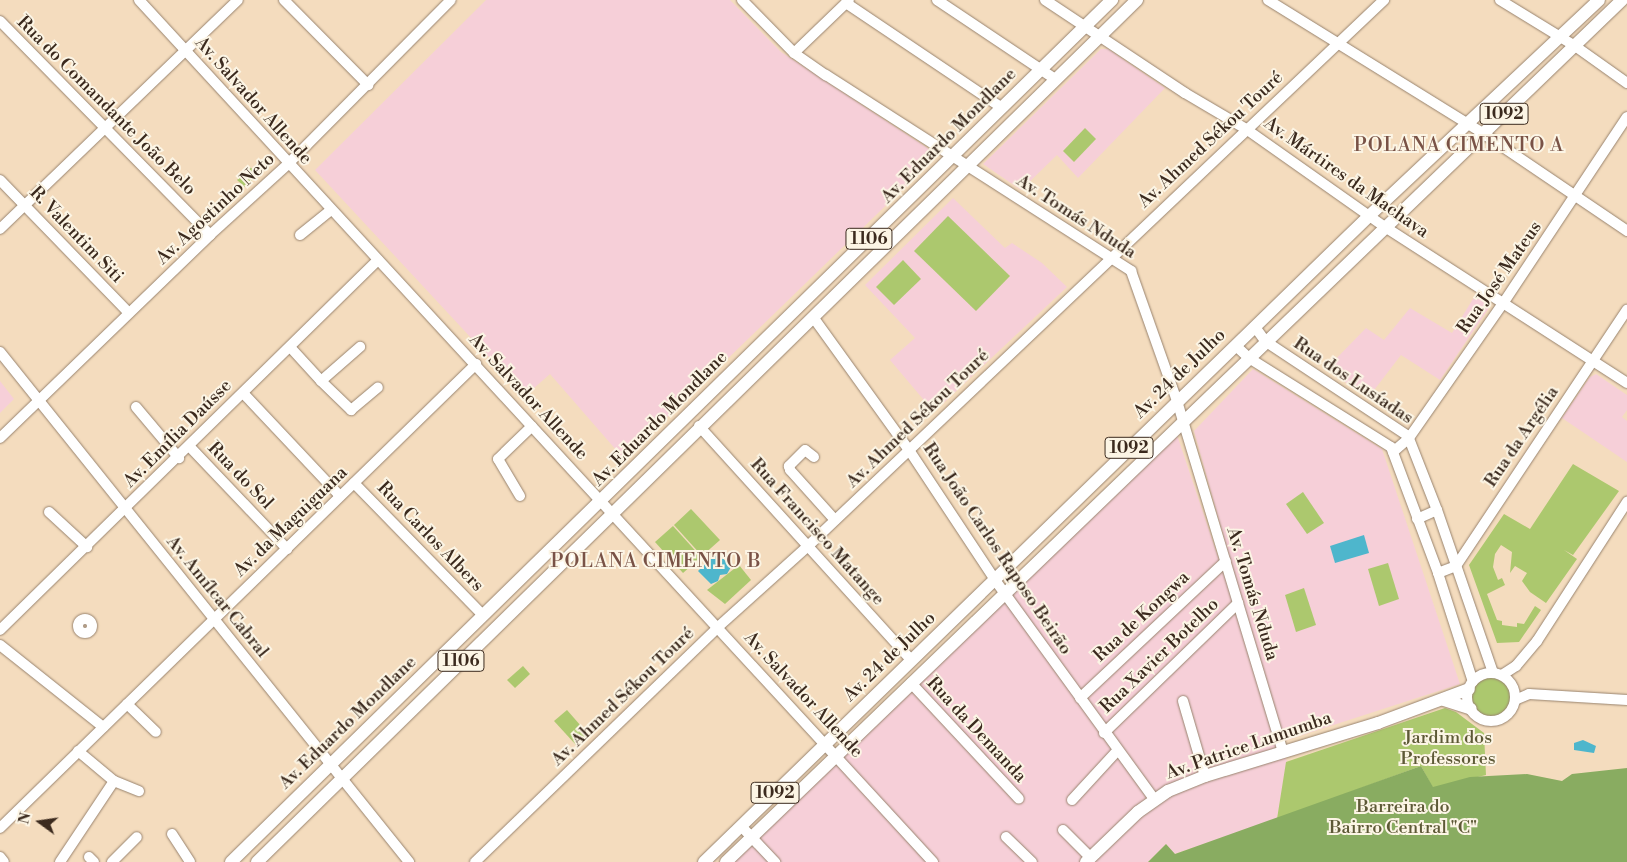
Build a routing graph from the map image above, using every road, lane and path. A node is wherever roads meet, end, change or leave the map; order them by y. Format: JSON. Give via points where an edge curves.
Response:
{"nodes":[{"id":1,"x":139,"y":0,"type":"edge"},
{"id":2,"x":238,"y":0,"type":"edge"},
{"id":3,"x":284,"y":0,"type":"edge"},
{"id":4,"x":742,"y":0,"type":"edge"},
{"id":5,"x":937,"y":0,"type":"edge"},
{"id":6,"x":1045,"y":0,"type":"edge"},
{"id":7,"x":1112,"y":0,"type":"edge"},
{"id":8,"x":1137,"y":0,"type":"edge"},
{"id":9,"x":1268,"y":0,"type":"edge"},
{"id":10,"x":1384,"y":0,"type":"edge"},
{"id":11,"x":1500,"y":0,"type":"edge"},
{"id":12,"x":1599,"y":0,"type":"edge"},
{"id":13,"x":1622,"y":0,"type":"edge"},
{"id":14,"x":447,"y":1,"type":"edge"},
{"id":15,"x":848,"y":1,"type":"edge"},
{"id":16,"x":0,"y":21,"type":"edge"},
{"id":17,"x":1084,"y":28,"type":"junction"},
{"id":18,"x":1098,"y":37,"type":"junction"},
{"id":19,"x":1561,"y":37,"type":"junction"},
{"id":20,"x":1338,"y":42,"type":"junction"},
{"id":21,"x":1575,"y":46,"type":"junction"},
{"id":22,"x":185,"y":50,"type":"junction"},
{"id":23,"x":794,"y":52,"type":"junction"},
{"id":24,"x":1040,"y":70,"type":"junction"},
{"id":25,"x":1055,"y":79,"type":"junction"},
{"id":26,"x":1627,"y":83,"type":"edge"},
{"id":27,"x":368,"y":85,"type":"junction"},
{"id":28,"x":1002,"y":108,"type":"junction"},
{"id":29,"x":1627,"y":116,"type":"edge"},
{"id":30,"x":1469,"y":124,"type":"junction"},
{"id":31,"x":105,"y":127,"type":"junction"},
{"id":32,"x":1246,"y":128,"type":"junction"},
{"id":33,"x":1484,"y":134,"type":"junction"},
{"id":34,"x":954,"y":156,"type":"junction"},
{"id":35,"x":288,"y":164,"type":"junction"},
{"id":36,"x":968,"y":164,"type":"junction"},
{"id":37,"x":0,"y":180,"type":"edge"},
{"id":38,"x":1575,"y":198,"type":"junction"},
{"id":39,"x":24,"y":205,"type":"junction"},
{"id":40,"x":331,"y":210,"type":"junction"},
{"id":41,"x":1370,"y":215,"type":"junction"},
{"id":42,"x":1386,"y":226,"type":"junction"},
{"id":43,"x":0,"y":229,"type":"edge"},
{"id":44,"x":1627,"y":231,"type":"edge"},
{"id":45,"x":210,"y":235,"type":"junction"},
{"id":46,"x":300,"y":235,"type":"dead end"},
{"id":47,"x":378,"y":260,"type":"junction"},
{"id":48,"x":1109,"y":260,"type":"junction"},
{"id":49,"x":1504,"y":302,"type":"junction"},
{"id":50,"x":1627,"y":310,"type":"edge"},
{"id":51,"x":129,"y":313,"type":"junction"},
{"id":52,"x":813,"y":317,"type":"junction"},
{"id":53,"x":1255,"y":327,"type":"junction"},
{"id":54,"x":1270,"y":344,"type":"junction"},
{"id":55,"x":360,"y":346,"type":"dead end"},
{"id":56,"x":1236,"y":346,"type":"junction"},
{"id":57,"x":290,"y":347,"type":"junction"},
{"id":58,"x":0,"y":352,"type":"edge"},
{"id":59,"x":1249,"y":358,"type":"junction"},
{"id":60,"x":1592,"y":361,"type":"junction"},
{"id":61,"x":476,"y":364,"type":"junction"},
{"id":62,"x":321,"y":381,"type":"junction"},
{"id":63,"x":1627,"y":383,"type":"edge"},
{"id":64,"x":378,"y":387,"type":"dead end"},
{"id":65,"x":243,"y":393,"type":"junction"},
{"id":66,"x":38,"y":400,"type":"junction"},
{"id":67,"x":1177,"y":401,"type":"junction"},
{"id":68,"x":136,"y":407,"type":"dead end"},
{"id":69,"x":1182,"y":422,"type":"junction"},
{"id":70,"x":532,"y":426,"type":"junction"},
{"id":71,"x":699,"y":426,"type":"junction"},
{"id":72,"x":0,"y":438,"type":"edge"},
{"id":73,"x":1408,"y":438,"type":"junction"},
{"id":74,"x":190,"y":447,"type":"junction"},
{"id":75,"x":909,"y":450,"type":"junction"},
{"id":76,"x":1393,"y":452,"type":"junction"},
{"id":77,"x":814,"y":457,"type":"dead end"},
{"id":78,"x":178,"y":458,"type":"junction"},
{"id":79,"x":354,"y":483,"type":"junction"},
{"id":80,"x":340,"y":496,"type":"junction"},
{"id":81,"x":520,"y":496,"type":"dead end"},
{"id":82,"x":602,"y":501,"type":"junction"},
{"id":83,"x":1627,"y":502,"type":"edge"},
{"id":84,"x":126,"y":509,"type":"junction"},
{"id":85,"x":1437,"y":510,"type":"junction"},
{"id":86,"x":612,"y":511,"type":"junction"},
{"id":87,"x":49,"y":512,"type":"dead end"},
{"id":88,"x":1417,"y":519,"type":"junction"},
{"id":89,"x":835,"y":520,"type":"junction"},
{"id":90,"x":808,"y":546,"type":"junction"},
{"id":91,"x":86,"y":547,"type":"junction"},
{"id":92,"x":287,"y":549,"type":"junction"},
{"id":93,"x":1454,"y":560,"type":"junction"},
{"id":94,"x":1226,"y":561,"type":"junction"},
{"id":95,"x":1436,"y":569,"type":"junction"},
{"id":96,"x":995,"y":580,"type":"junction"},
{"id":97,"x":1005,"y":593,"type":"junction"},
{"id":98,"x":1238,"y":603,"type":"junction"},
{"id":99,"x":483,"y":615,"type":"junction"},
{"id":100,"x":215,"y":619,"type":"junction"},
{"id":101,"x":718,"y":628,"type":"junction"},
{"id":102,"x":0,"y":630,"type":"edge"},
{"id":103,"x":0,"y":645,"type":"edge"},
{"id":104,"x":910,"y":659,"type":"junction"},
{"id":105,"x":1498,"y":674,"type":"junction"},
{"id":106,"x":911,"y":683,"type":"junction"},
{"id":107,"x":1471,"y":685,"type":"junction"},
{"id":108,"x":1513,"y":686,"type":"junction"},
{"id":109,"x":1529,"y":694,"type":"junction"},
{"id":110,"x":1080,"y":698,"type":"junction"},
{"id":111,"x":1444,"y":700,"type":"junction"},
{"id":112,"x":1515,"y":700,"type":"junction"},
{"id":113,"x":1627,"y":700,"type":"edge"},
{"id":114,"x":1183,"y":701,"type":"dead end"},
{"id":115,"x":127,"y":704,"type":"junction"},
{"id":116,"x":1471,"y":709,"type":"junction"},
{"id":117,"x":103,"y":727,"type":"junction"},
{"id":118,"x":156,"y":732,"type":"dead end"},
{"id":119,"x":1104,"y":733,"type":"junction"},
{"id":120,"x":825,"y":743,"type":"junction"},
{"id":121,"x":78,"y":751,"type":"junction"},
{"id":122,"x":1117,"y":751,"type":"junction"},
{"id":123,"x":1283,"y":751,"type":"junction"},
{"id":124,"x":836,"y":755,"type":"junction"},
{"id":125,"x":329,"y":765,"type":"junction"},
{"id":126,"x":1205,"y":776,"type":"junction"},
{"id":127,"x":342,"y":779,"type":"junction"},
{"id":128,"x":114,"y":781,"type":"junction"},
{"id":129,"x":139,"y":791,"type":"dead end"},
{"id":130,"x":1018,"y":799,"type":"dead end"},
{"id":131,"x":1154,"y":799,"type":"junction"},
{"id":132,"x":1072,"y":800,"type":"dead end"},
{"id":133,"x":741,"y":826,"type":"junction"},
{"id":134,"x":0,"y":828,"type":"edge"},
{"id":135,"x":1063,"y":830,"type":"dead end"},
{"id":136,"x":172,"y":834,"type":"dead end"},
{"id":137,"x":137,"y":837,"type":"dead end"},
{"id":138,"x":1006,"y":837,"type":"dead end"},
{"id":139,"x":751,"y":838,"type":"junction"},
{"id":140,"x":0,"y":857,"type":"edge"},
{"id":141,"x":1088,"y":860,"type":"edge"},
{"id":142,"x":4,"y":862,"type":"edge"},
{"id":143,"x":60,"y":862,"type":"edge"},
{"id":144,"x":112,"y":862,"type":"edge"},
{"id":145,"x":190,"y":862,"type":"edge"},
{"id":146,"x":231,"y":862,"type":"edge"},
{"id":147,"x":257,"y":862,"type":"edge"},
{"id":148,"x":409,"y":862,"type":"edge"},
{"id":149,"x":475,"y":862,"type":"edge"},
{"id":150,"x":704,"y":862,"type":"edge"},
{"id":151,"x":726,"y":862,"type":"edge"},
{"id":152,"x":775,"y":862,"type":"edge"},
{"id":153,"x":933,"y":862,"type":"edge"},
{"id":154,"x":1032,"y":862,"type":"edge"}],
"edges":[{"from":1,"to":22,"type":"street","name":"Av. Salvador Allende"},
{"from":2,"to":22,"type":"street"},
{"from":3,"to":27,"type":"street"},
{"from":4,"to":23,"type":"street","name":"Av. Tomás Nduda"},
{"from":5,"to":24,"type":"street"},
{"from":6,"to":17,"type":"street","name":"Av. Mártires da Machava"},
{"from":7,"to":17,"type":"main road","name":"Av. Eduardo Mondlane","number":"1106"},
{"from":8,"to":18,"type":"main road"},
{"from":9,"to":20,"type":"street"},
{"from":10,"to":20,"type":"street","name":"Av. Ahmed Sékou Touré"},
{"from":11,"to":19,"type":"street"},
{"from":12,"to":19,"type":"main road","name":"Av. 24 de Julho","number":"1092"},
{"from":13,"to":21,"type":"main road","number":"1092"},
{"from":14,"to":27,"type":"street","name":"Av. Agostinho Neto"},
{"from":15,"to":23,"type":"street"},
{"from":15,"to":28,"type":"street"},
{"from":16,"to":31,"type":"street","name":"Rua do Comandante João Belo"},
{"from":17,"to":18,"type":"street","name":"Av. Mártires da Machava"},
{"from":17,"to":24,"type":"main road","name":"Av. Eduardo Mondlane","number":"1106"},
{"from":18,"to":25,"type":"main road","name":"Av. Eduardo Mondlane","number":"1106"},
{"from":18,"to":32,"type":"street","name":"Av. Mártires da Machava"},
{"from":19,"to":21,"type":"street"},
{"from":19,"to":30,"type":"main road","name":"Av. 24 de Julho","number":"1092"},
{"from":20,"to":30,"type":"street"},
{"from":20,"to":32,"type":"street","name":"Av. Ahmed Sékou Touré"},
{"from":21,"to":26,"type":"street"},
{"from":21,"to":33,"type":"main road","number":"1092"},
{"from":22,"to":31,"type":"street"},
{"from":22,"to":35,"type":"street","name":"Av. Salvador Allende"},
{"from":23,"to":34,"type":"street","name":"Av. Tomás Nduda"},
{"from":24,"to":25,"type":"street"},
{"from":24,"to":28,"type":"main road","name":"Av. Eduardo Mondlane","number":"1106"},
{"from":25,"to":36,"type":"main road","name":"Av. Eduardo Mondlane","number":"1106"},
{"from":27,"to":35,"type":"street","name":"Av. Agostinho Neto"},
{"from":28,"to":34,"type":"main road","name":"Av. Eduardo Mondlane","number":"1106"},
{"from":29,"to":38,"type":"street","name":"Rua José Mateus"},
{"from":30,"to":33,"type":"street"},
{"from":30,"to":41,"type":"main road","name":"Av. 24 de Julho","number":"1092"},
{"from":31,"to":39,"type":"street"},
{"from":31,"to":45,"type":"street","name":"Rua do Comandante João Belo"},
{"from":32,"to":41,"type":"street","name":"Av. Mártires da Machava"},
{"from":32,"to":48,"type":"street","name":"Av. Ahmed Sékou Touré"},
{"from":33,"to":38,"type":"street"},
{"from":33,"to":42,"type":"main road","number":"1092"},
{"from":34,"to":36,"type":"street","name":"Av. Tomás Nduda"},
{"from":34,"to":82,"type":"main road","name":"Av. Eduardo Mondlane","number":"1106"},
{"from":35,"to":40,"type":"street","name":"Av. Salvador Allende"},
{"from":35,"to":45,"type":"street","name":"Av. Agostinho Neto"},
{"from":36,"to":48,"type":"street","name":"Av. Tomás Nduda"},
{"from":36,"to":52,"type":"main road","name":"Av. Eduardo Mondlane","number":"1106"},
{"from":37,"to":39,"type":"street","name":"R. Valentim Siti"},
{"from":38,"to":44,"type":"street"},
{"from":38,"to":49,"type":"street","name":"Rua José Mateus"},
{"from":39,"to":43,"type":"street"},
{"from":39,"to":51,"type":"street","name":"R. Valentim Siti"},
{"from":40,"to":46,"type":"street"},
{"from":40,"to":47,"type":"street","name":"Av. Salvador Allende"},
{"from":41,"to":42,"type":"street","name":"Av. Mártires da Machava"},
{"from":41,"to":53,"type":"main road","name":"Av. 24 de Julho","number":"1092"},
{"from":42,"to":49,"type":"street","name":"Av. Mártires da Machava"},
{"from":42,"to":54,"type":"main road","number":"1092"},
{"from":45,"to":51,"type":"street","name":"Av. Agostinho Neto"},
{"from":47,"to":57,"type":"street","name":"Av. Emília Daússe"},
{"from":47,"to":61,"type":"street","name":"Av. Salvador Allende"},
{"from":48,"to":67,"type":"street","name":"Av. Tomás Nduda","via":[[1128,269],[1134,276]]},
{"from":48,"to":75,"type":"street","name":"Av. Ahmed Sékou Touré"},
{"from":49,"to":60,"type":"street","name":"Av. Mártires da Machava"},
{"from":49,"to":73,"type":"street","name":"Rua José Mateus"},
{"from":50,"to":60,"type":"street","name":"Rua da Argélia"},
{"from":51,"to":66,"type":"street","name":"Av. Agostinho Neto"},
{"from":52,"to":71,"type":"main road","name":"Av. Eduardo Mondlane","number":"1106"},
{"from":52,"to":75,"type":"street","name":"Rua João Carlos Raposo Beirão"},
{"from":53,"to":54,"type":"street","name":"Rua dos Lusíadas"},
{"from":53,"to":56,"type":"main road","name":"Av. 24 de Julho","number":"1092"},
{"from":54,"to":59,"type":"main road","name":"Av. 24 de Julho"},
{"from":54,"to":73,"type":"street","name":"Rua dos Lusíadas"},
{"from":55,"to":62,"type":"street"},
{"from":56,"to":59,"type":"street","name":"Rua dos Lusíadas"},
{"from":56,"to":67,"type":"main road","name":"Av. 24 de Julho","number":"1092"},
{"from":57,"to":62,"type":"street"},
{"from":57,"to":65,"type":"street","name":"Av. Emília Daússe"},
{"from":58,"to":66,"type":"street","name":"Av. Amílcar Cabral"},
{"from":59,"to":69,"type":"main road","name":"Av. 24 de Julho","number":"1092"},
{"from":59,"to":76,"type":"street","name":"Rua dos Lusíadas"},
{"from":60,"to":63,"type":"street","name":"Av. Mártires da Machava"},
{"from":60,"to":93,"type":"street","name":"Rua da Argélia"},
{"from":61,"to":70,"type":"street","name":"Av. Salvador Allende"},
{"from":61,"to":79,"type":"street","name":"Av. da Maguiguana"},
{"from":62,"to":64,"type":"street","via":[[351,410]]},
{"from":65,"to":74,"type":"street","name":"Av. Emília Daússe"},
{"from":65,"to":80,"type":"street"},
{"from":66,"to":72,"type":"street","name":"Av. Agostinho Neto"},
{"from":66,"to":84,"type":"street","name":"Av. Amílcar Cabral"},
{"from":67,"to":69,"type":"street","name":"Av. Tomás Nduda"},
{"from":67,"to":96,"type":"main road","name":"Av. 24 de Julho","number":"1092"},
{"from":68,"to":78,"type":"street"},
{"from":69,"to":94,"type":"street","name":"Av. Tomás Nduda"},
{"from":69,"to":97,"type":"main road","name":"Av. 24 de Julho","number":"1092"},
{"from":70,"to":81,"type":"street","via":[[498,459]]},
{"from":70,"to":82,"type":"street","name":"Av. Salvador Allende"},
{"from":71,"to":86,"type":"main road","name":"Av. Eduardo Mondlane"},
{"from":71,"to":90,"type":"street","name":"Rua Francisco Matange"},
{"from":73,"to":76,"type":"street","name":"Rua José Mateus"},
{"from":73,"to":85,"type":"street","name":"Rua dos Lusíadas"},
{"from":74,"to":78,"type":"street","name":"Av. Emília Daússe"},
{"from":74,"to":92,"type":"street","name":"Rua do Sol"},
{"from":75,"to":89,"type":"street","name":"Av. Ahmed Sékou Touré"},
{"from":75,"to":96,"type":"street","name":"Rua João Carlos Raposo Beirão"},
{"from":76,"to":88,"type":"street","name":"Rua dos Lusíadas"},
{"from":77,"to":89,"type":"street","via":[[805,450],[789,466],[790,470]]},
{"from":78,"to":84,"type":"street","name":"Av. Emília Daússe"},
{"from":79,"to":80,"type":"street","name":"Av. da Maguiguana"},
{"from":79,"to":99,"type":"street","name":"Rua Carlos Albers"},
{"from":80,"to":92,"type":"street","name":"Av. da Maguiguana"},
{"from":82,"to":86,"type":"street","name":"Av. Salvador Allende"},
{"from":82,"to":99,"type":"main road","name":"Av. Eduardo Mondlane"},
{"from":83,"to":105,"type":"street","via":[[1537,641],[1516,666]]},
{"from":84,"to":91,"type":"street","name":"Av. Emília Daússe"},
{"from":84,"to":100,"type":"street","name":"Av. Amílcar Cabral"},
{"from":85,"to":88,"type":"street"},
{"from":85,"to":93,"type":"street","name":"Rua dos Lusíadas"},
{"from":86,"to":101,"type":"street","name":"Av. Salvador Allende"},
{"from":86,"to":127,"type":"main road","name":"Av. Eduardo Mondlane","number":"1106"},
{"from":87,"to":91,"type":"street"},
{"from":88,"to":95,"type":"street","name":"Rua dos Lusíadas"},
{"from":89,"to":90,"type":"street","name":"Av. Ahmed Sékou Touré"},
{"from":90,"to":101,"type":"street","name":"Av. Ahmed Sékou Touré"},
{"from":90,"to":104,"type":"street","name":"Rua Francisco Matange"},
{"from":91,"to":102,"type":"street","name":"Av. Emília Daússe"},
{"from":92,"to":100,"type":"street","name":"Av. da Maguiguana"},
{"from":93,"to":95,"type":"street"},
{"from":93,"to":105,"type":"street","name":"Rua dos Lusíadas","via":[[1490,662]]},
{"from":94,"to":98,"type":"street","name":"Av. Tomás Nduda"},
{"from":94,"to":110,"type":"street","name":"Rua de Kongwa"},
{"from":95,"to":107,"type":"street","name":"Rua dos Lusíadas"},
{"from":96,"to":97,"type":"street","name":"Rua João Carlos Raposo Beirão"},
{"from":96,"to":104,"type":"main road","name":"Av. 24 de Julho","number":"1092"},
{"from":97,"to":106,"type":"main road","name":"Av. 24 de Julho","number":"1092"},
{"from":97,"to":110,"type":"street","name":"Rua João Carlos Raposo Beirão"},
{"from":98,"to":119,"type":"street","name":"Rua Xavier Botelho"},
{"from":98,"to":123,"type":"street","name":"Av. Tomás Nduda"},
{"from":99,"to":125,"type":"main road","name":"Av. Eduardo Mondlane"},
{"from":100,"to":115,"type":"street","name":"Av. da Maguiguana"},
{"from":100,"to":125,"type":"street","name":"Av. Amílcar Cabral"},
{"from":101,"to":120,"type":"street","name":"Av. Salvador Allende"},
{"from":101,"to":149,"type":"street","name":"Av. Ahmed Sékou Touré"},
{"from":103,"to":117,"type":"street"},
{"from":104,"to":120,"type":"main road","name":"Av. 24 de Julho","number":"1092"},
{"from":105,"to":107,"type":"street","via":[[1482,675]]},
{"from":105,"to":108,"type":"street"},
{"from":106,"to":124,"type":"main road","name":"Av. 24 de Julho","number":"1092"},
{"from":106,"to":130,"type":"street","name":"Rua da Demanda"},
{"from":107,"to":111,"type":"main road","name":"Av. Patrice Lumumba"},
{"from":107,"to":116,"type":"street"},
{"from":108,"to":109,"type":"street"},
{"from":108,"to":112,"type":"street"},
{"from":109,"to":112,"type":"street"},
{"from":109,"to":113,"type":"street"},
{"from":110,"to":119,"type":"street","name":"Rua João Carlos Raposo Beirão"},
{"from":111,"to":116,"type":"main road"},
{"from":111,"to":123,"type":"main road","name":"Av. Patrice Lumumba"},
{"from":112,"to":116,"type":"street","via":[[1509,713],[1496,720],[1482,719]]},
{"from":114,"to":126,"type":"street"},
{"from":115,"to":117,"type":"street","name":"Av. da Maguiguana"},
{"from":115,"to":118,"type":"street"},
{"from":117,"to":121,"type":"street","name":"Av. da Maguiguana"},
{"from":119,"to":122,"type":"street","name":"Rua João Carlos Raposo Beirão"},
{"from":120,"to":124,"type":"street","name":"Av. Salvador Allende"},
{"from":120,"to":133,"type":"main road","name":"Av. 24 de Julho","number":"1092"},
{"from":121,"to":128,"type":"street"},
{"from":121,"to":134,"type":"street","name":"Av. da Maguiguana"},
{"from":122,"to":131,"type":"street","name":"Rua João Carlos Raposo Beirão"},
{"from":122,"to":132,"type":"street"},
{"from":123,"to":126,"type":"main road","name":"Av. Patrice Lumumba"},
{"from":124,"to":139,"type":"main road","name":"Av. 24 de Julho","number":"1092"},
{"from":124,"to":153,"type":"street","name":"Av. Salvador Allende"},
{"from":125,"to":127,"type":"street","name":"Av. Amílcar Cabral"},
{"from":125,"to":146,"type":"main road","name":"Av. Eduardo Mondlane"},
{"from":126,"to":131,"type":"main road","name":"Av. Patrice Lumumba"},
{"from":127,"to":147,"type":"main road","name":"Av. Eduardo Mondlane","number":"1106"},
{"from":127,"to":148,"type":"street","name":"Av. Amílcar Cabral"},
{"from":128,"to":129,"type":"street"},
{"from":128,"to":143,"type":"street"},
{"from":131,"to":141,"type":"main road","name":"Av. Patrice Lumumba"},
{"from":133,"to":139,"type":"street"},
{"from":133,"to":150,"type":"main road","name":"Av. 24 de Julho","number":"1092"},
{"from":135,"to":141,"type":"street"},
{"from":136,"to":145,"type":"street"},
{"from":137,"to":144,"type":"street"},
{"from":138,"to":154,"type":"street"},
{"from":139,"to":151,"type":"main road","name":"Av. 24 de Julho","number":"1092"},
{"from":139,"to":152,"type":"street"},
{"from":140,"to":142,"type":"street"}]}
